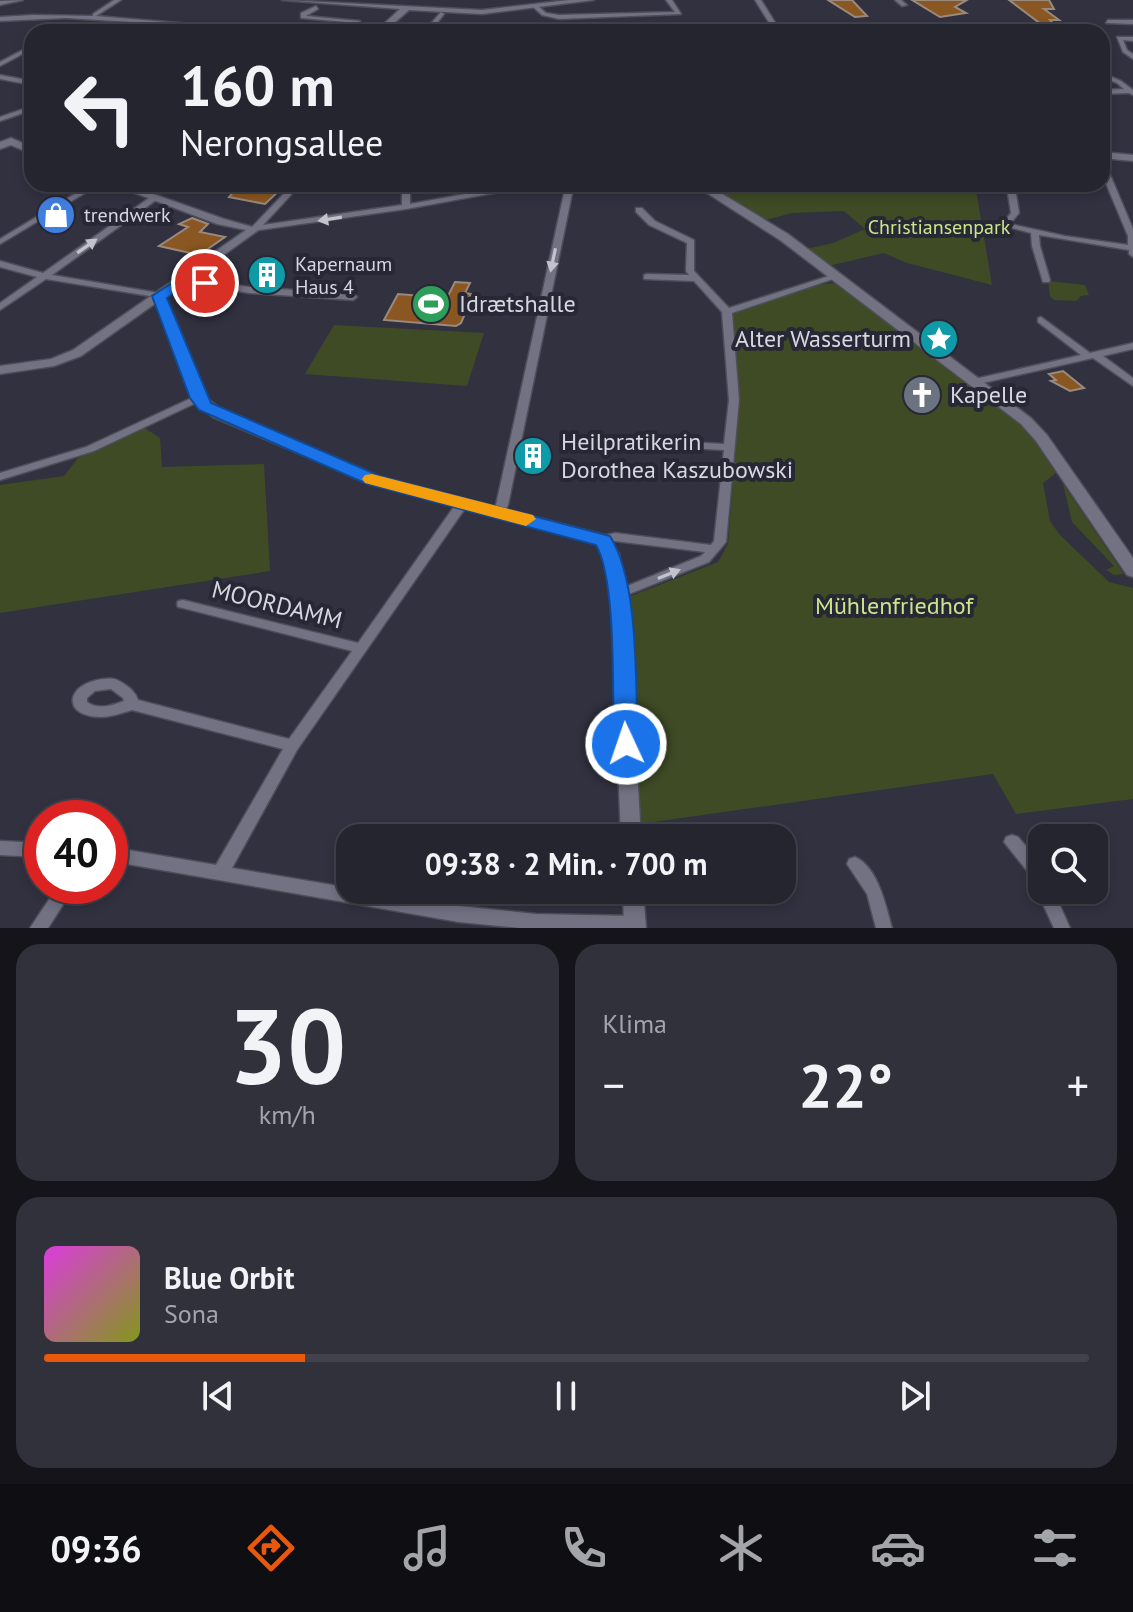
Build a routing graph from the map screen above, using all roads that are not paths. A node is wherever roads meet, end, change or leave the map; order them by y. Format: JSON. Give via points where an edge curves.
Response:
{"nodes":[{"id":1,"x":19,"y":0,"type":"edge"},
{"id":2,"x":118,"y":0,"type":"edge"},
{"id":3,"x":286,"y":0,"type":"edge"},
{"id":4,"x":301,"y":0,"type":"edge"},
{"id":5,"x":590,"y":0,"type":"edge"},
{"id":6,"x":669,"y":0,"type":"edge"},
{"id":7,"x":758,"y":0,"type":"edge"},
{"id":8,"x":898,"y":0,"type":"edge"},
{"id":9,"x":0,"y":3,"type":"edge"},
{"id":10,"x":320,"y":5,"type":"junction"},
{"id":11,"x":904,"y":5,"type":"dead end"},
{"id":12,"x":536,"y":7,"type":"junction"},
{"id":13,"x":406,"y":8,"type":"junction"},
{"id":14,"x":441,"y":14,"type":"dead end"},
{"id":15,"x":94,"y":16,"type":"junction"},
{"id":16,"x":0,"y":19,"type":"edge"},
{"id":17,"x":141,"y":20,"type":"junction"},
{"id":18,"x":357,"y":21,"type":"dead end"},
{"id":19,"x":1108,"y":22,"type":"dead end"},
{"id":20,"x":1133,"y":22,"type":"edge"},
{"id":21,"x":130,"y":24,"type":"edge"},
{"id":22,"x":182,"y":24,"type":"edge"},
{"id":23,"x":390,"y":24,"type":"edge"},
{"id":24,"x":433,"y":24,"type":"edge"},
{"id":25,"x":773,"y":24,"type":"edge"},
{"id":26,"x":1133,"y":39,"type":"edge"},
{"id":27,"x":22,"y":52,"type":"edge"},
{"id":28,"x":1133,"y":57,"type":"edge"},
{"id":29,"x":0,"y":64,"type":"edge"},
{"id":30,"x":0,"y":77,"type":"edge"},
{"id":31,"x":1110,"y":79,"type":"edge"},
{"id":32,"x":24,"y":82,"type":"edge"},
{"id":33,"x":1110,"y":92,"type":"edge"},
{"id":34,"x":1132,"y":92,"type":"edge"},
{"id":35,"x":24,"y":111,"type":"edge"},
{"id":36,"x":0,"y":119,"type":"edge"},
{"id":37,"x":4,"y":141,"type":"edge"},
{"id":38,"x":24,"y":148,"type":"edge"},
{"id":39,"x":1110,"y":156,"type":"edge"},
{"id":40,"x":1133,"y":158,"type":"edge"},
{"id":41,"x":1110,"y":184,"type":"edge"},
{"id":42,"x":83,"y":192,"type":"edge"},
{"id":43,"x":138,"y":192,"type":"edge"},
{"id":44,"x":289,"y":192,"type":"edge"},
{"id":45,"x":406,"y":192,"type":"edge"},
{"id":46,"x":488,"y":192,"type":"edge"},
{"id":47,"x":568,"y":192,"type":"edge"},
{"id":48,"x":711,"y":192,"type":"edge"},
{"id":49,"x":1012,"y":194,"type":"dead end"},
{"id":50,"x":155,"y":198,"type":"junction"},
{"id":51,"x":406,"y":207,"type":"junction"},
{"id":52,"x":639,"y":210,"type":"dead end"},
{"id":53,"x":255,"y":229,"type":"junction"},
{"id":54,"x":1035,"y":232,"type":"junction"},
{"id":55,"x":0,"y":242,"type":"edge"},
{"id":56,"x":1132,"y":250,"type":"edge"},
{"id":57,"x":0,"y":264,"type":"edge"},
{"id":58,"x":44,"y":276,"type":"junction"},
{"id":59,"x":647,"y":277,"type":"dead end"},
{"id":60,"x":835,"y":277,"type":"junction"},
{"id":61,"x":694,"y":278,"type":"junction"},
{"id":62,"x":183,"y":280,"type":"junction"},
{"id":63,"x":1046,"y":280,"type":"dead end"},
{"id":64,"x":159,"y":296,"type":"junction"},
{"id":65,"x":353,"y":297,"type":"dead end"},
{"id":66,"x":0,"y":307,"type":"edge"},
{"id":67,"x":727,"y":312,"type":"junction"},
{"id":68,"x":1041,"y":320,"type":"dead end"},
{"id":69,"x":1133,"y":346,"type":"edge"},
{"id":70,"x":1090,"y":354,"type":"junction"},
{"id":71,"x":0,"y":370,"type":"edge"},
{"id":72,"x":974,"y":382,"type":"junction"},
{"id":73,"x":1133,"y":383,"type":"edge"},
{"id":74,"x":198,"y":398,"type":"junction"},
{"id":75,"x":650,"y":443,"type":"dead end"},
{"id":76,"x":729,"y":447,"type":"junction"},
{"id":77,"x":0,"y":477,"type":"edge"},
{"id":78,"x":462,"y":504,"type":"junction"},
{"id":79,"x":498,"y":512,"type":"junction"},
{"id":80,"x":603,"y":540,"type":"junction"},
{"id":81,"x":714,"y":549,"type":"junction"},
{"id":82,"x":1133,"y":571,"type":"edge"},
{"id":83,"x":619,"y":594,"type":"junction"},
{"id":84,"x":183,"y":604,"type":"dead end"},
{"id":85,"x":360,"y":648,"type":"junction"},
{"id":86,"x":131,"y":704,"type":"dead end"},
{"id":87,"x":292,"y":746,"type":"junction"},
{"id":88,"x":630,"y":824,"type":"edge"},
{"id":89,"x":1012,"y":842,"type":"dead end"},
{"id":90,"x":0,"y":848,"type":"edge"},
{"id":91,"x":24,"y":849,"type":"edge"},
{"id":92,"x":128,"y":857,"type":"edge"},
{"id":93,"x":1028,"y":860,"type":"edge"},
{"id":94,"x":855,"y":864,"type":"dead end"},
{"id":95,"x":221,"y":872,"type":"junction"},
{"id":96,"x":55,"y":904,"type":"edge"},
{"id":97,"x":634,"y":904,"type":"edge"},
{"id":98,"x":1051,"y":904,"type":"edge"},
{"id":99,"x":635,"y":926,"type":"edge"},
{"id":100,"x":38,"y":928,"type":"edge"},
{"id":101,"x":884,"y":928,"type":"edge"},
{"id":102,"x":1062,"y":928,"type":"edge"}],
"edges":[{"from":1,"to":9,"type":"main road"},
{"from":2,"to":15,"type":"street"},
{"from":3,"to":10,"type":"main road"},
{"from":4,"to":13,"type":"main road"},
{"from":5,"to":12,"type":"main road"},
{"from":6,"to":12,"type":"street","via":[[679,13],[559,17]]},
{"from":7,"to":25,"type":"street"},
{"from":8,"to":11,"type":"street"},
{"from":10,"to":13,"type":"main road"},
{"from":10,"to":18,"type":"street","via":[[303,17]]},
{"from":12,"to":13,"type":"main road","via":[[482,12]]},
{"from":13,"to":23,"type":"main road"},
{"from":14,"to":24,"type":"street"},
{"from":15,"to":16,"type":"street"},
{"from":15,"to":17,"type":"street"},
{"from":17,"to":21,"type":"street"},
{"from":17,"to":22,"type":"street"},
{"from":19,"to":20,"type":"street"},
{"from":26,"to":28,"type":"street","via":[[1119,38]]},
{"from":27,"to":29,"type":"street"},
{"from":30,"to":32,"type":"street"},
{"from":31,"to":34,"type":"street"},
{"from":33,"to":34,"type":"street"},
{"from":35,"to":36,"type":"street"},
{"from":37,"to":38,"type":"main road"},
{"from":39,"to":40,"type":"main road"},
{"from":41,"to":56,"type":"street","via":[[1132,236]]},
{"from":42,"to":55,"type":"street"},
{"from":43,"to":50,"type":"street"},
{"from":44,"to":53,"type":"street"},
{"from":45,"to":51,"type":"street"},
{"from":46,"to":51,"type":"street"},
{"from":47,"to":79,"type":"street","one_way":true},
{"from":48,"to":60,"type":"main road","via":[[784,237]]},
{"from":49,"to":54,"type":"street","via":[[1015,213],[1005,225]]},
{"from":50,"to":53,"type":"street"},
{"from":58,"to":50,"type":"street","one_way":true},
{"from":51,"to":53,"type":"street","one_way":true},
{"from":52,"to":61,"type":"street","via":[[652,223],[691,242]]},
{"from":53,"to":62,"type":"street"},
{"from":54,"to":56,"type":"street"},
{"from":54,"to":63,"type":"street"},
{"from":57,"to":58,"type":"street"},
{"from":58,"to":64,"type":"street"},
{"from":58,"to":66,"type":"street"},
{"from":59,"to":61,"type":"street"},
{"from":60,"to":67,"type":"street"},
{"from":60,"to":72,"type":"main road"},
{"from":61,"to":67,"type":"street"},
{"from":62,"to":64,"type":"street"},
{"from":62,"to":65,"type":"street"},
{"from":64,"to":71,"type":"street","via":[[77,353]]},
{"from":64,"to":74,"type":"street"},
{"from":67,"to":76,"type":"street","via":[[734,400]]},
{"from":68,"to":70,"type":"street"},
{"from":69,"to":70,"type":"street"},
{"from":70,"to":72,"type":"street"},
{"from":70,"to":73,"type":"street"},
{"from":72,"to":82,"type":"main road","via":[[1042,438]]},
{"from":74,"to":77,"type":"street","via":[[90,449]]},
{"from":74,"to":78,"type":"street","via":[[218,414],[374,480]]},
{"from":75,"to":76,"type":"street"},
{"from":76,"to":81,"type":"street","via":[[721,536]]},
{"from":78,"to":79,"type":"street"},
{"from":78,"to":85,"type":"street"},
{"from":79,"to":80,"type":"street"},
{"from":80,"to":81,"type":"street"},
{"from":80,"to":83,"type":"street"},
{"from":83,"to":81,"type":"street","one_way":true,"via":[[705,559]]},
{"from":83,"to":88,"type":"street"},
{"from":84,"to":85,"type":"street","name":"MOORDAMM"},
{"from":85,"to":87,"type":"street"},
{"from":86,"to":87,"type":"street"},
{"from":87,"to":95,"type":"street"},
{"from":89,"to":93,"type":"street"},
{"from":90,"to":91,"type":"street"},
{"from":92,"to":95,"type":"street"},
{"from":94,"to":101,"type":"street","via":[[874,891]]},
{"from":95,"to":99,"type":"street","via":[[459,914]]},
{"from":96,"to":100,"type":"street"},
{"from":97,"to":99,"type":"street"},
{"from":98,"to":102,"type":"street"}]}
